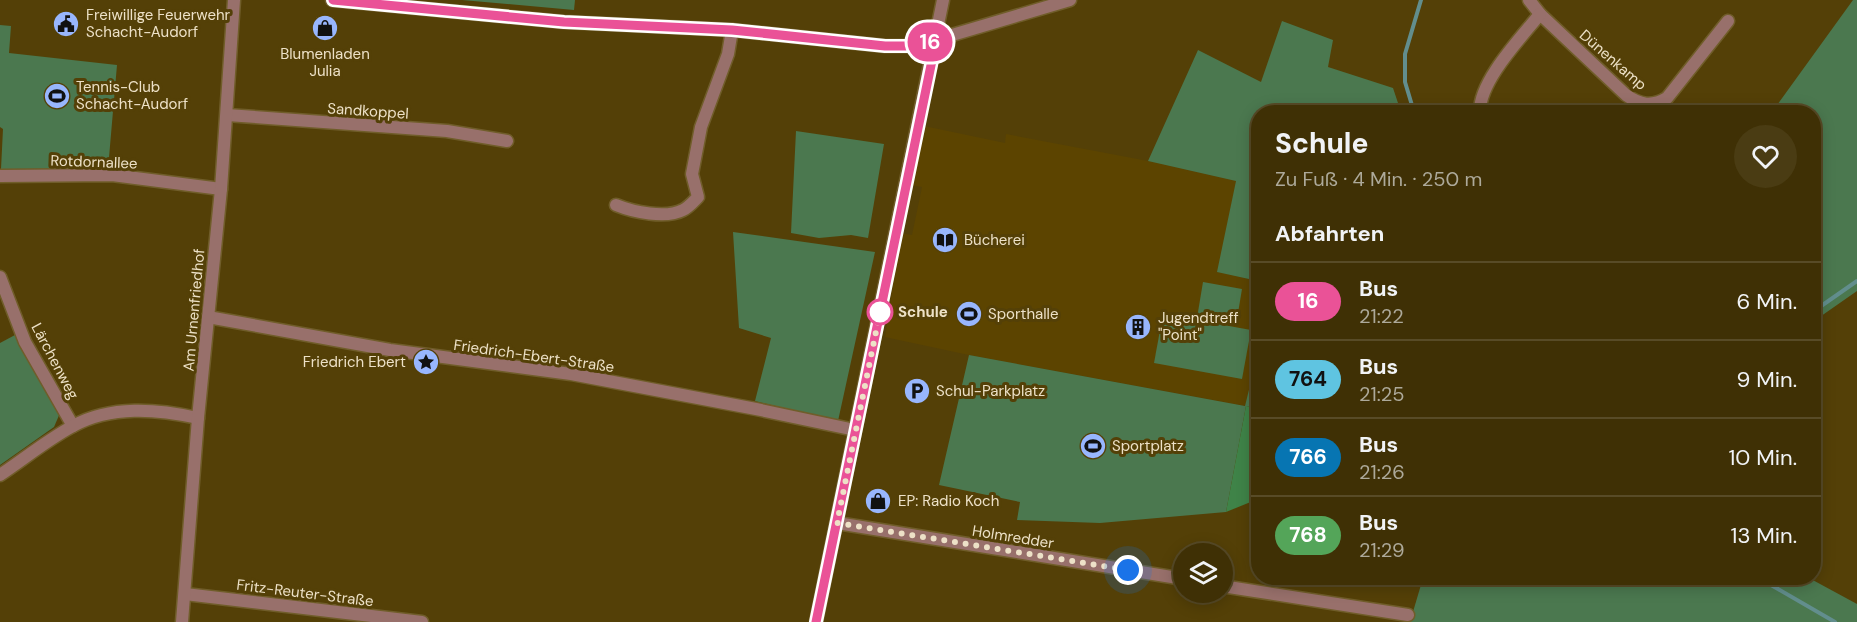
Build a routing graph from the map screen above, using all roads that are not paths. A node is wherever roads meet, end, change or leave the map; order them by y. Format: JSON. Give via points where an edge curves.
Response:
{"nodes":[{"id":1,"x":234,"y":0,"type":"edge"},
{"id":2,"x":332,"y":0,"type":"edge"},
{"id":3,"x":943,"y":0,"type":"edge"},
{"id":4,"x":1070,"y":0,"type":"edge"},
{"id":5,"x":1528,"y":0,"type":"edge"},
{"id":6,"x":1540,"y":14,"type":"junction"},
{"id":7,"x":1728,"y":21,"type":"dead end"},
{"id":8,"x":732,"y":30,"type":"junction"},
{"id":9,"x":936,"y":41,"type":"junction"},
{"id":10,"x":1481,"y":105,"type":"edge"},
{"id":11,"x":227,"y":115,"type":"junction"},
{"id":12,"x":507,"y":141,"type":"dead end"},
{"id":13,"x":0,"y":176,"type":"edge"},
{"id":14,"x":221,"y":189,"type":"junction"},
{"id":15,"x":616,"y":205,"type":"dead end"},
{"id":16,"x":0,"y":277,"type":"edge"},
{"id":17,"x":208,"y":317,"type":"junction"},
{"id":18,"x":198,"y":418,"type":"junction"},
{"id":19,"x":74,"y":426,"type":"junction"},
{"id":20,"x":855,"y":430,"type":"junction"},
{"id":21,"x":0,"y":475,"type":"edge"},
{"id":22,"x":837,"y":523,"type":"junction"},
{"id":23,"x":1173,"y":577,"type":"edge"},
{"id":24,"x":1233,"y":587,"type":"edge"},
{"id":25,"x":185,"y":594,"type":"junction"},
{"id":26,"x":1408,"y":615,"type":"dead end"},
{"id":27,"x":182,"y":622,"type":"edge"},
{"id":28,"x":422,"y":622,"type":"edge"},
{"id":29,"x":816,"y":622,"type":"edge"}],
"edges":[{"from":1,"to":11,"type":"street","name":"Am Urnenfriedhof"},
{"from":2,"to":8,"type":"street","via":[[564,22]]},
{"from":3,"to":9,"type":"street"},
{"from":4,"to":9,"type":"street"},
{"from":5,"to":6,"type":"street","name":"Dünenkamp"},
{"from":6,"to":7,"type":"street","name":"Dünenkamp","via":[[1626,95],[1646,104],[1666,98]]},
{"from":6,"to":10,"type":"street","via":[[1492,75]]},
{"from":8,"to":9,"type":"street","via":[[885,46]]},
{"from":8,"to":15,"type":"street","via":[[728,54],[701,127],[692,174],[698,197],[680,212],[650,214]]},
{"from":9,"to":20,"type":"street"},
{"from":11,"to":12,"type":"street","name":"Sandkoppel","via":[[447,131]]},
{"from":11,"to":14,"type":"street","name":"Am Urnenfriedhof"},
{"from":13,"to":14,"type":"street","name":"Rotdornallee","via":[[112,175]]},
{"from":14,"to":17,"type":"street","name":"Am Urnenfriedhof"},
{"from":16,"to":19,"type":"street","name":"Lärchenweg","via":[[25,342]]},
{"from":17,"to":18,"type":"street","name":"Am Urnenfriedhof"},
{"from":17,"to":20,"type":"street","name":"Friedrich-Ebert-Straße","via":[[390,350],[571,374]]},
{"from":18,"to":19,"type":"street","via":[[129,410]]},
{"from":18,"to":25,"type":"street","name":"Am Urnenfriedhof"},
{"from":19,"to":21,"type":"street"},
{"from":20,"to":22,"type":"street"},
{"from":22,"to":23,"type":"street","name":"Holmredder"},
{"from":22,"to":29,"type":"street"},
{"from":24,"to":26,"type":"street"},
{"from":25,"to":27,"type":"street","name":"Am Urnenfriedhof"},
{"from":25,"to":28,"type":"street","name":"Fritz-Reuter-Straße"}]}
